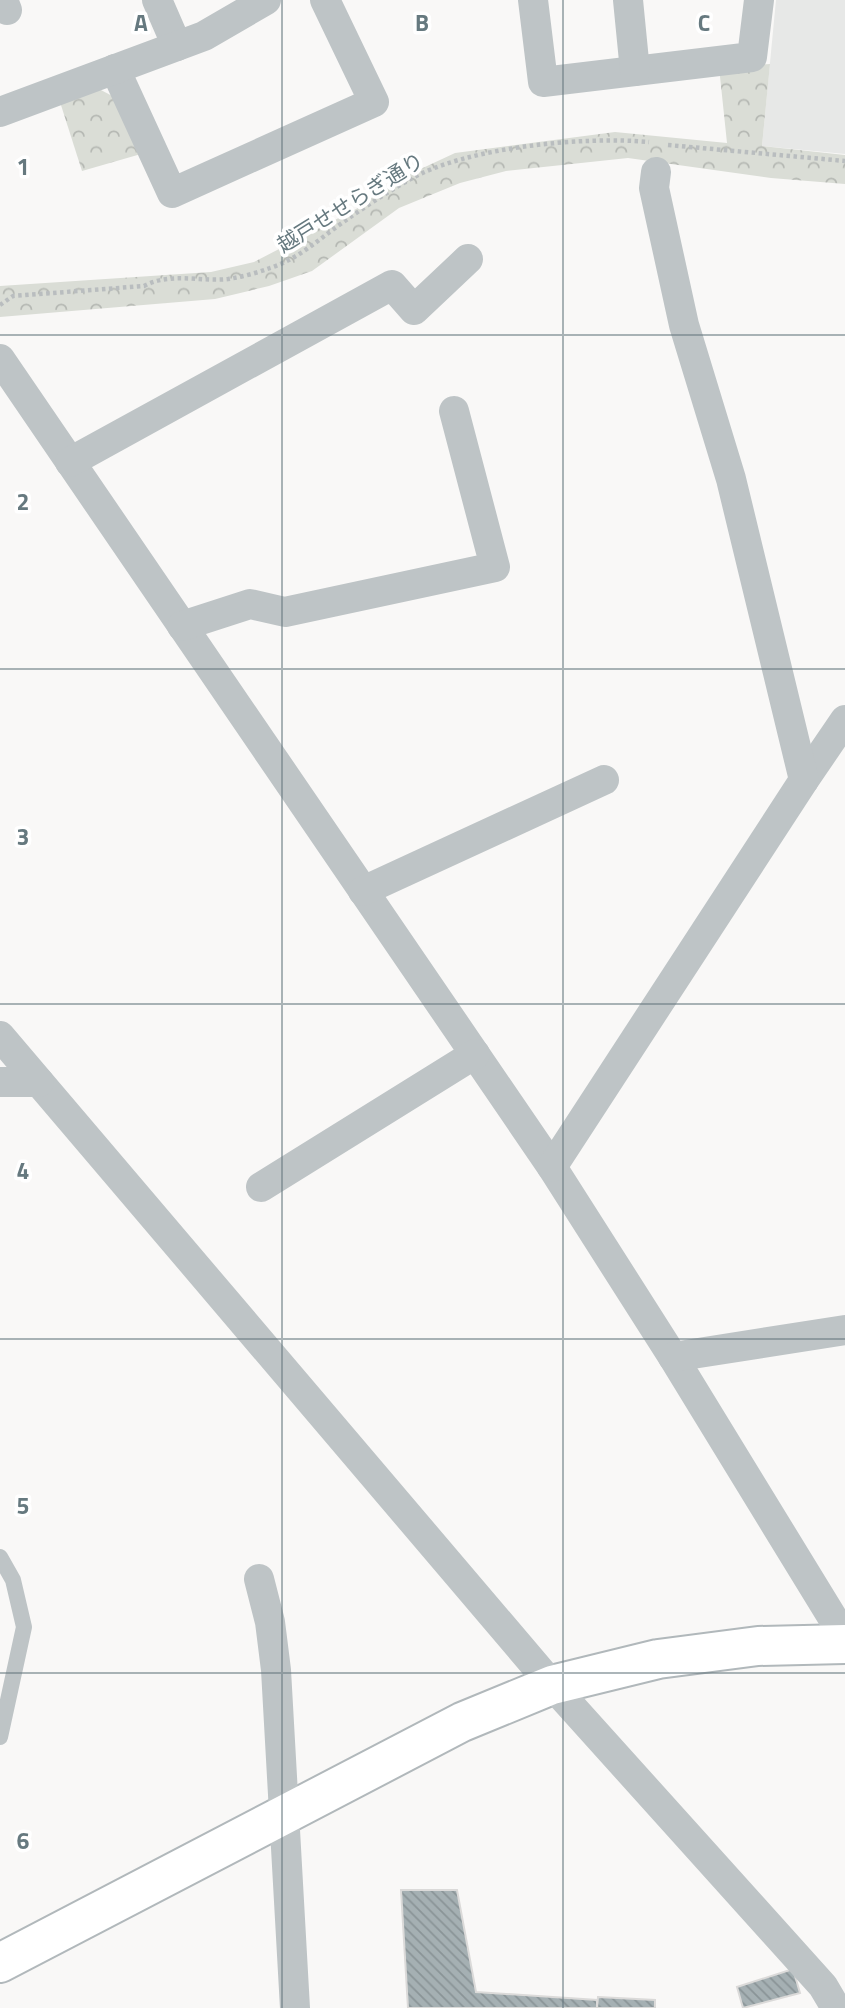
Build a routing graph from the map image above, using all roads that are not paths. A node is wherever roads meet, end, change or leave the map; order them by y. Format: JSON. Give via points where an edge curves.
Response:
{"nodes":[{"id":1,"x":157,"y":0,"type":"edge"},
{"id":2,"x":266,"y":0,"type":"edge"},
{"id":3,"x":325,"y":0,"type":"edge"},
{"id":4,"x":533,"y":0,"type":"edge"},
{"id":5,"x":628,"y":0,"type":"edge"},
{"id":6,"x":759,"y":0,"type":"edge"},
{"id":7,"x":177,"y":46,"type":"junction"},
{"id":8,"x":115,"y":69,"type":"junction"},
{"id":9,"x":635,"y":71,"type":"junction"},
{"id":10,"x":0,"y":112,"type":"edge"},
{"id":11,"x":656,"y":172,"type":"dead end"},
{"id":12,"x":468,"y":260,"type":"dead end"},
{"id":13,"x":0,"y":359,"type":"edge"},
{"id":14,"x":454,"y":411,"type":"dead end"},
{"id":15,"x":71,"y":462,"type":"junction"},
{"id":16,"x":182,"y":626,"type":"junction"},
{"id":17,"x":845,"y":720,"type":"edge"},
{"id":18,"x":604,"y":780,"type":"dead end"},
{"id":19,"x":804,"y":780,"type":"junction"},
{"id":20,"x":363,"y":891,"type":"junction"},
{"id":21,"x":0,"y":1036,"type":"edge"},
{"id":22,"x":475,"y":1054,"type":"junction"},
{"id":23,"x":0,"y":1082,"type":"edge"},
{"id":24,"x":39,"y":1082,"type":"junction"},
{"id":25,"x":552,"y":1167,"type":"junction"},
{"id":26,"x":261,"y":1187,"type":"dead end"},
{"id":27,"x":845,"y":1331,"type":"edge"},
{"id":28,"x":673,"y":1357,"type":"junction"},
{"id":29,"x":0,"y":1557,"type":"edge"},
{"id":30,"x":259,"y":1579,"type":"dead end"},
{"id":31,"x":7,"y":1581,"type":"edge"},
{"id":32,"x":845,"y":1638,"type":"edge"},
{"id":33,"x":845,"y":1644,"type":"edge"},
{"id":34,"x":552,"y":1685,"type":"junction"},
{"id":35,"x":0,"y":1737,"type":"edge"},
{"id":36,"x":285,"y":1813,"type":"junction"},
{"id":37,"x":0,"y":1963,"type":"edge"},
{"id":38,"x":295,"y":2008,"type":"edge"},
{"id":39,"x":836,"y":2008,"type":"edge"}],
"edges":[{"from":1,"to":7,"type":"street"},
{"from":2,"to":7,"type":"street","via":[[204,36]]},
{"from":3,"to":8,"type":"street","via":[[374,102],[172,193]]},
{"from":4,"to":9,"type":"street","via":[[543,82]]},
{"from":5,"to":9,"type":"street"},
{"from":6,"to":9,"type":"street","via":[[752,58]]},
{"from":7,"to":8,"type":"street"},
{"from":8,"to":10,"type":"street"},
{"from":11,"to":19,"type":"street","via":[[654,188],[684,325],[731,479]]},
{"from":12,"to":15,"type":"street","via":[[414,310],[392,285]]},
{"from":13,"to":15,"type":"street"},
{"from":14,"to":16,"type":"street","via":[[495,568],[285,612],[250,604]]},
{"from":15,"to":16,"type":"street"},
{"from":16,"to":20,"type":"street"},
{"from":17,"to":19,"type":"street"},
{"from":18,"to":20,"type":"street"},
{"from":19,"to":25,"type":"street"},
{"from":20,"to":22,"type":"street"},
{"from":21,"to":24,"type":"street"},
{"from":22,"to":25,"type":"street"},
{"from":22,"to":26,"type":"street"},
{"from":23,"to":24,"type":"street"},
{"from":24,"to":34,"type":"street"},
{"from":25,"to":28,"type":"street"},
{"from":27,"to":28,"type":"street"},
{"from":28,"to":32,"type":"street"},
{"from":29,"to":31,"type":"lane"},
{"from":30,"to":36,"type":"street","via":[[276,1670]]},
{"from":31,"to":35,"type":"lane","via":[[24,1627]]},
{"from":33,"to":34,"type":"street","via":[[758,1646],[658,1659]]},
{"from":34,"to":36,"type":"street","via":[[462,1722]]},
{"from":34,"to":39,"type":"street","via":[[823,1986]]},
{"from":36,"to":37,"type":"street"},
{"from":36,"to":38,"type":"street"}]}
